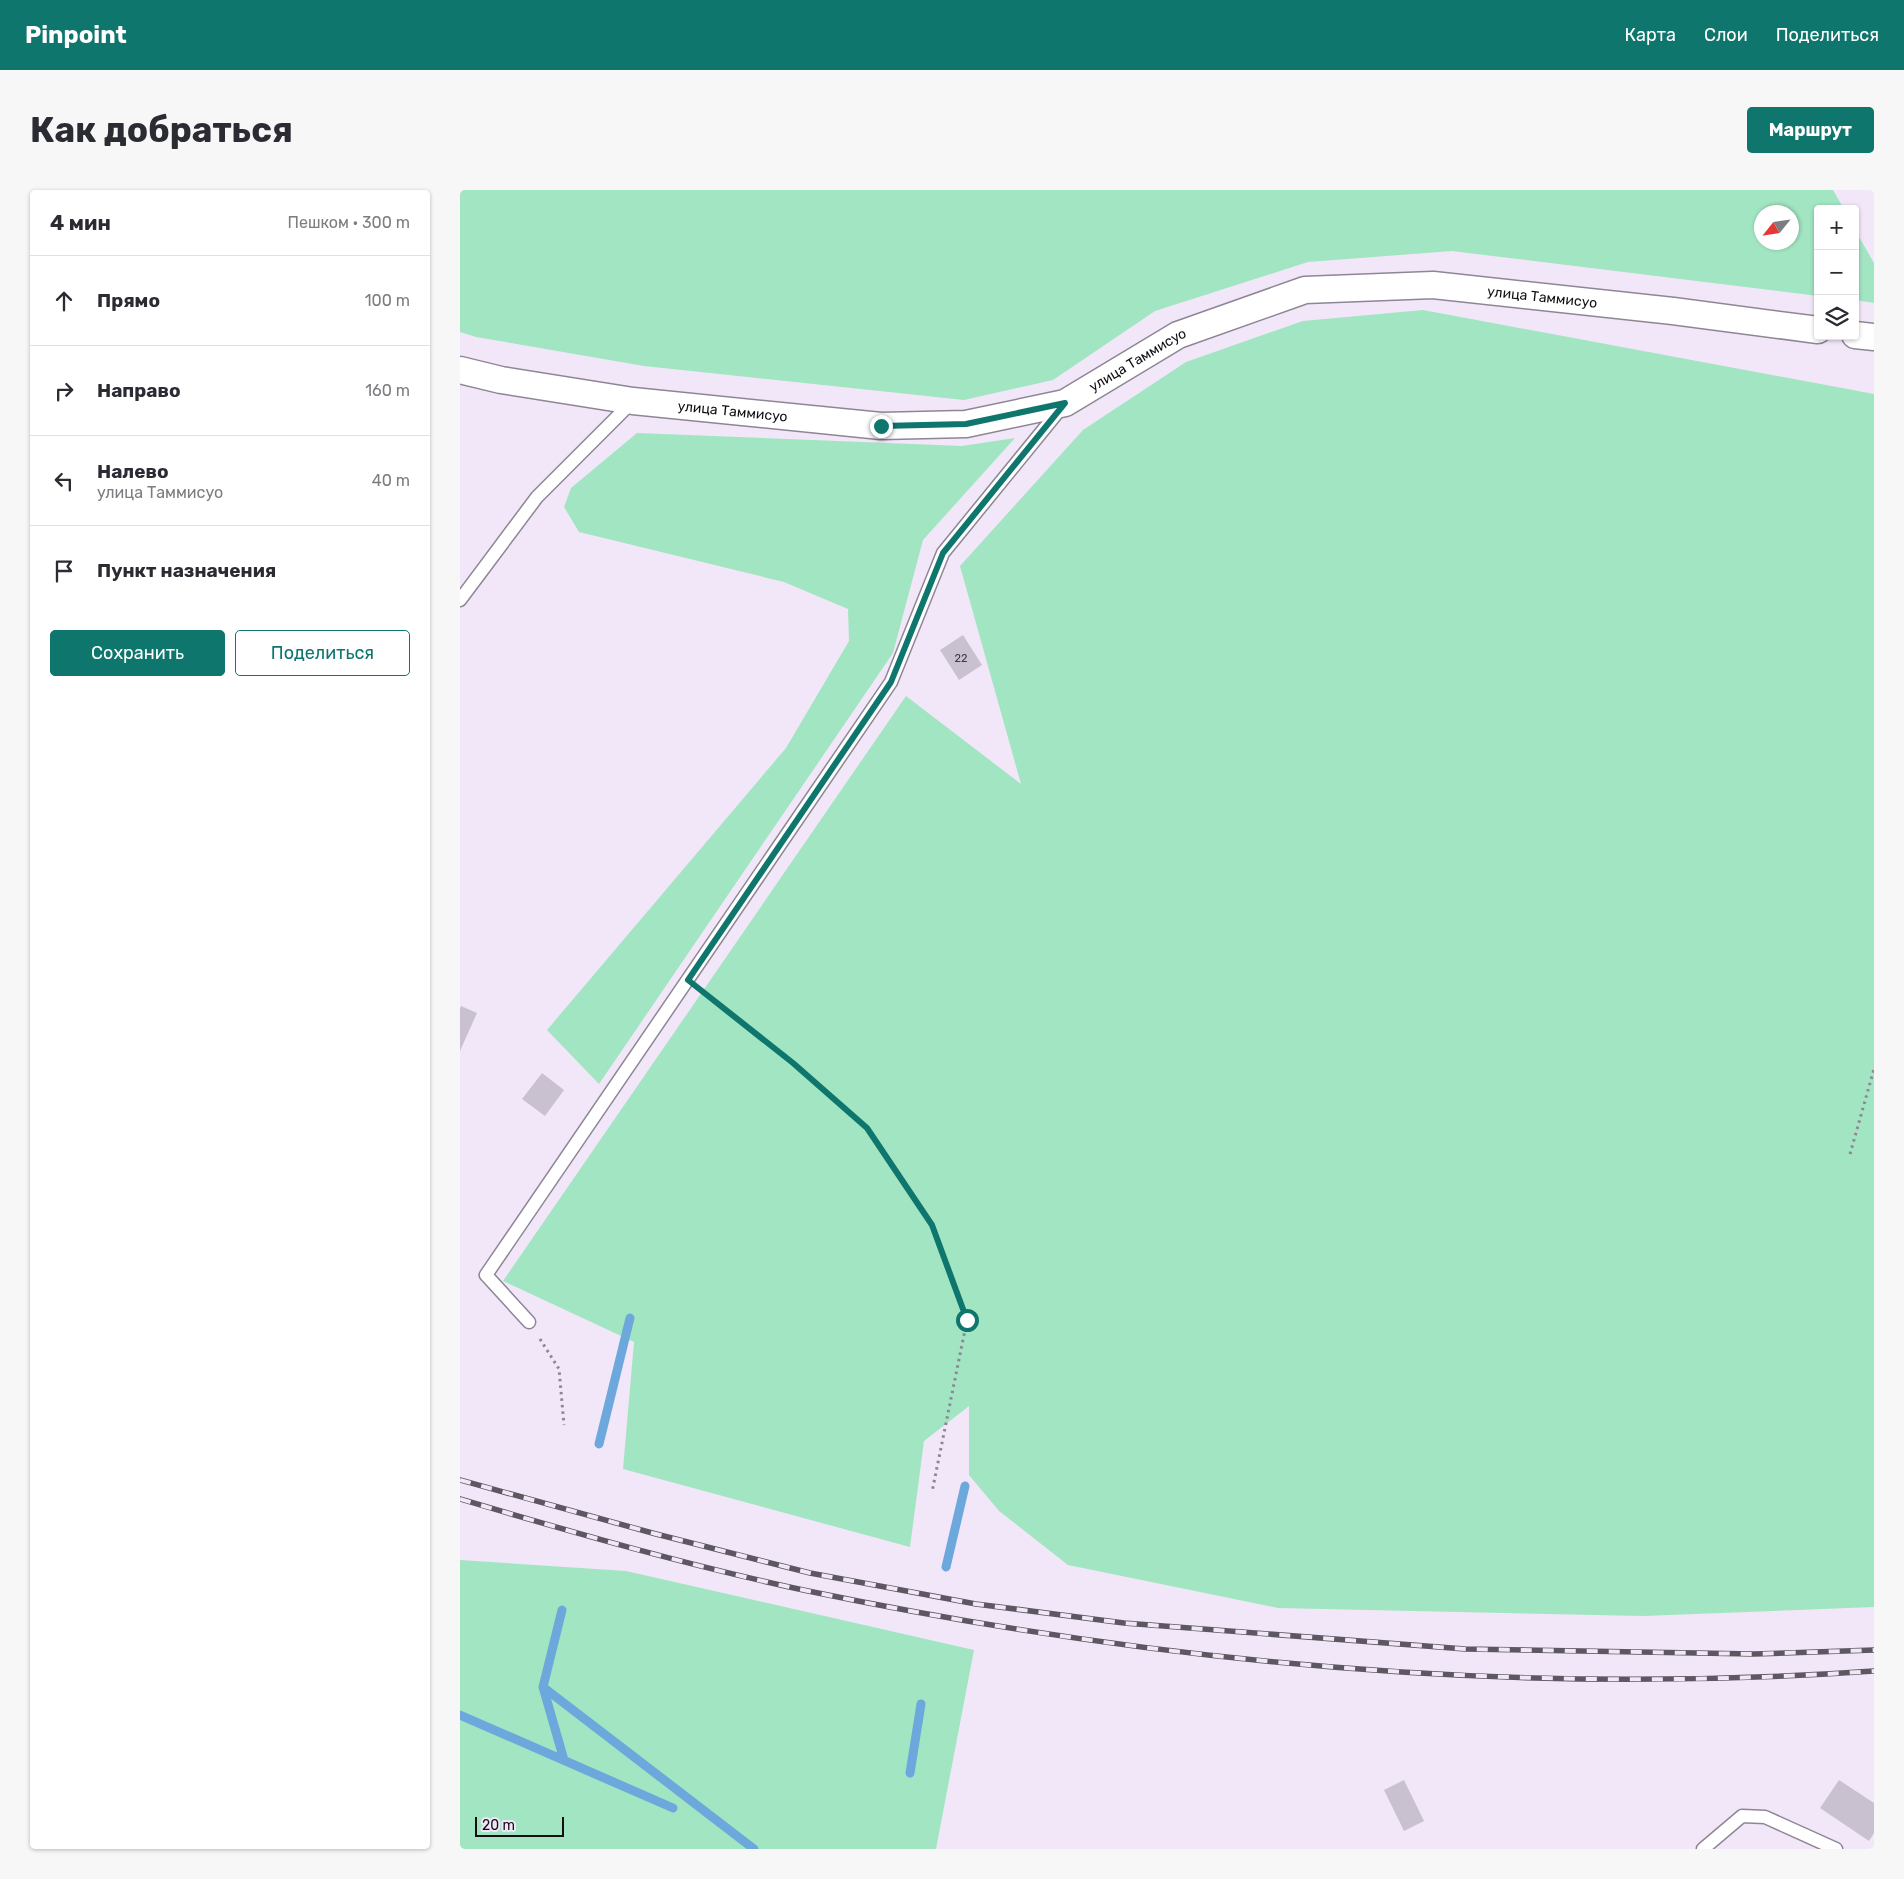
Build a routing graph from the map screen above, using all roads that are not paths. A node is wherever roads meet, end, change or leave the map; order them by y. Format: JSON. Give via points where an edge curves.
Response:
{"nodes":[{"id":1,"x":1814,"y":329,"type":"edge"},
{"id":2,"x":1859,"y":336,"type":"edge"},
{"id":3,"x":1874,"y":338,"type":"edge"},
{"id":4,"x":460,"y":370,"type":"edge"},
{"id":5,"x":633,"y":401,"type":"junction"},
{"id":6,"x":1065,"y":403,"type":"junction"},
{"id":7,"x":460,"y":600,"type":"edge"},
{"id":8,"x":529,"y":1322,"type":"road end"},
{"id":9,"x":1703,"y":1849,"type":"edge"},
{"id":10,"x":1836,"y":1849,"type":"edge"}],
"edges":[{"from":1,"to":6,"type":"street","name":"улица Таммисуо","via":[[1434,285],[1305,290],[1178,335]]},
{"from":2,"to":3,"type":"street"},
{"from":4,"to":5,"type":"street","name":"улица Таммисуо","via":[[501,380]]},
{"from":5,"to":6,"type":"street","name":"улица Таммисуо","via":[[881,426],[966,424]]},
{"from":5,"to":7,"type":"lane","via":[[536,497]]},
{"from":6,"to":8,"type":"lane","via":[[943,553],[891,682],[486,1276]]},
{"from":9,"to":10,"type":"lane","via":[[1742,1816],[1765,1817]]}]}
